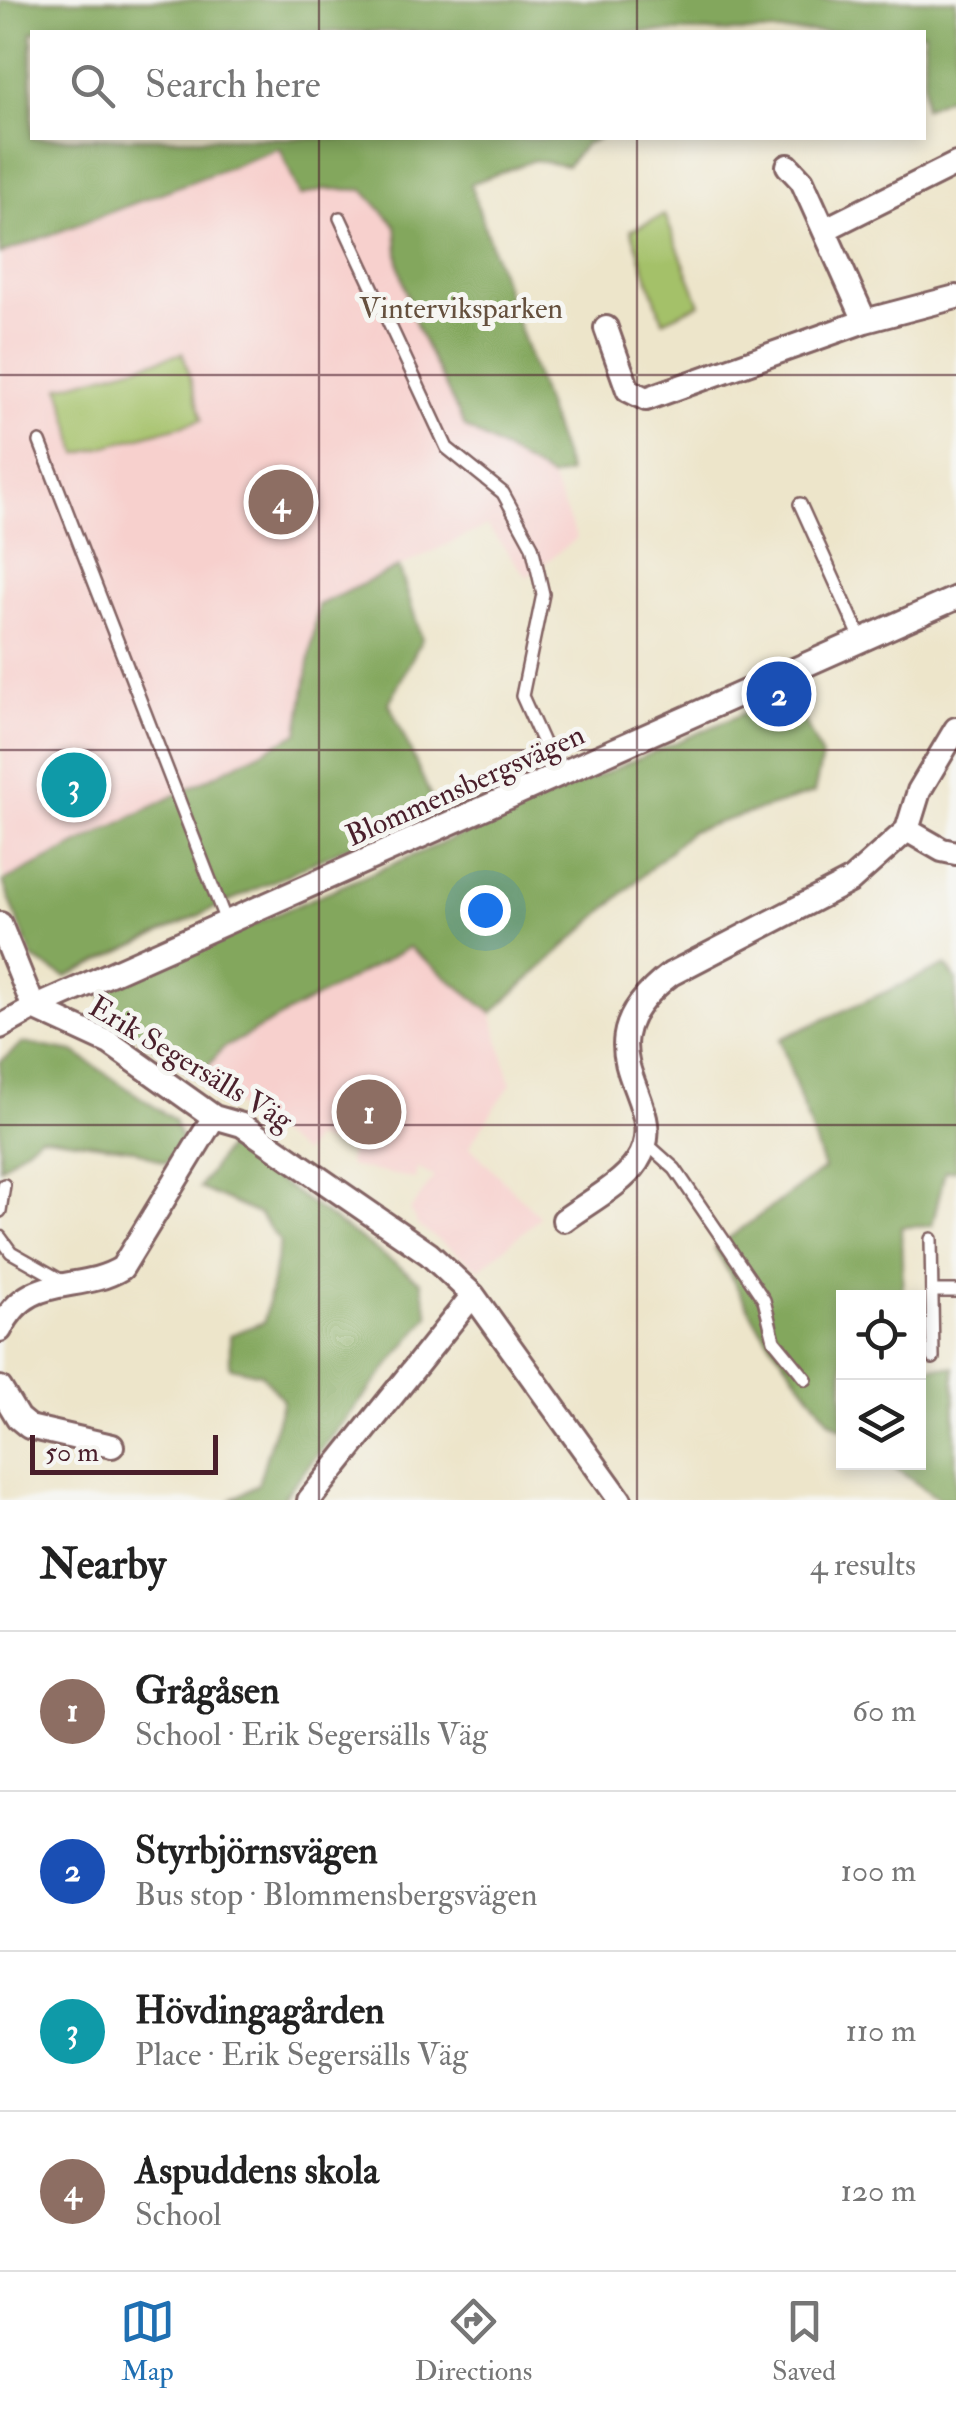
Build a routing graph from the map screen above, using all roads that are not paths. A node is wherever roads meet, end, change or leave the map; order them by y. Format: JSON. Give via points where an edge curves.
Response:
{"nodes":[{"id":1,"x":956,"y":164,"type":"edge"},
{"id":2,"x":788,"y":166,"type":"dead end"},
{"id":3,"x":340,"y":218,"type":"dead end"},
{"id":4,"x":824,"y":230,"type":"junction"},
{"id":5,"x":956,"y":297,"type":"edge"},
{"id":6,"x":865,"y":322,"type":"junction"},
{"id":7,"x":606,"y":328,"type":"dead end"},
{"id":8,"x":40,"y":442,"type":"dead end"},
{"id":9,"x":800,"y":504,"type":"dead end"},
{"id":10,"x":956,"y":598,"type":"edge"},
{"id":11,"x":862,"y":641,"type":"junction"},
{"id":12,"x":956,"y":729,"type":"edge"},
{"id":13,"x":558,"y":776,"type":"junction"},
{"id":14,"x":907,"y":830,"type":"junction"},
{"id":15,"x":956,"y":853,"type":"edge"},
{"id":16,"x":0,"y":924,"type":"edge"},
{"id":17,"x":227,"y":924,"type":"junction"},
{"id":18,"x":34,"y":1008,"type":"junction"},
{"id":19,"x":0,"y":1027,"type":"edge"},
{"id":20,"x":214,"y":1117,"type":"junction"},
{"id":21,"x":646,"y":1143,"type":"junction"},
{"id":22,"x":4,"y":1185,"type":"dead end"},
{"id":23,"x":0,"y":1211,"type":"edge"},
{"id":24,"x":564,"y":1220,"type":"dead end"},
{"id":25,"x":0,"y":1237,"type":"edge"},
{"id":26,"x":931,"y":1239,"type":"dead end"},
{"id":27,"x":64,"y":1282,"type":"junction"},
{"id":28,"x":932,"y":1291,"type":"junction"},
{"id":29,"x":956,"y":1291,"type":"edge"},
{"id":30,"x":473,"y":1295,"type":"junction"},
{"id":31,"x":0,"y":1330,"type":"edge"},
{"id":32,"x":933,"y":1358,"type":"dead end"},
{"id":33,"x":806,"y":1379,"type":"dead end"},
{"id":34,"x":0,"y":1390,"type":"edge"},
{"id":35,"x":112,"y":1446,"type":"dead end"},
{"id":36,"x":309,"y":1500,"type":"edge"},
{"id":37,"x":620,"y":1500,"type":"edge"}],
"edges":[{"from":1,"to":4,"type":"street"},
{"from":2,"to":4,"type":"street"},
{"from":3,"to":13,"type":"lane","via":[[447,448],[502,494],[532,546],[543,594],[522,696]]},
{"from":4,"to":6,"type":"street"},
{"from":5,"to":6,"type":"street"},
{"from":6,"to":7,"type":"street","via":[[646,398],[628,390]]},
{"from":8,"to":17,"type":"lane"},
{"from":9,"to":11,"type":"lane"},
{"from":10,"to":11,"type":"street","name":"Blommensbergsvägen"},
{"from":11,"to":13,"type":"street","name":"Blommensbergsvägen"},
{"from":12,"to":14,"type":"street","via":[[919,791]]},
{"from":13,"to":17,"type":"street","name":"Blommensbergsvägen"},
{"from":14,"to":15,"type":"street"},
{"from":14,"to":21,"type":"street","via":[[850,881],[670,974],[644,994],[631,1014],[624,1047]]},
{"from":16,"to":18,"type":"street"},
{"from":17,"to":18,"type":"street","name":"Blommensbergsvägen"},
{"from":18,"to":19,"type":"street","name":"Blommensbergsvägen"},
{"from":18,"to":20,"type":"street","name":"Erik Segersälls Väg","via":[[110,1043]]},
{"from":20,"to":27,"type":"street","via":[[122,1268]]},
{"from":20,"to":30,"type":"street","name":"Erik Segersälls Väg","via":[[242,1125],[429,1254]]},
{"from":21,"to":24,"type":"street","via":[[636,1165]]},
{"from":21,"to":33,"type":"lane","via":[[675,1168],[764,1300],[774,1340]]},
{"from":22,"to":23,"type":"lane"},
{"from":25,"to":27,"type":"lane","via":[[10,1252]]},
{"from":26,"to":28,"type":"lane"},
{"from":27,"to":31,"type":"street","via":[[38,1290]]},
{"from":28,"to":29,"type":"lane"},
{"from":28,"to":32,"type":"lane"},
{"from":30,"to":36,"type":"street"},
{"from":30,"to":37,"type":"street","name":"Erik Segersälls Väg"},
{"from":34,"to":35,"type":"street","via":[[29,1427]]}]}
